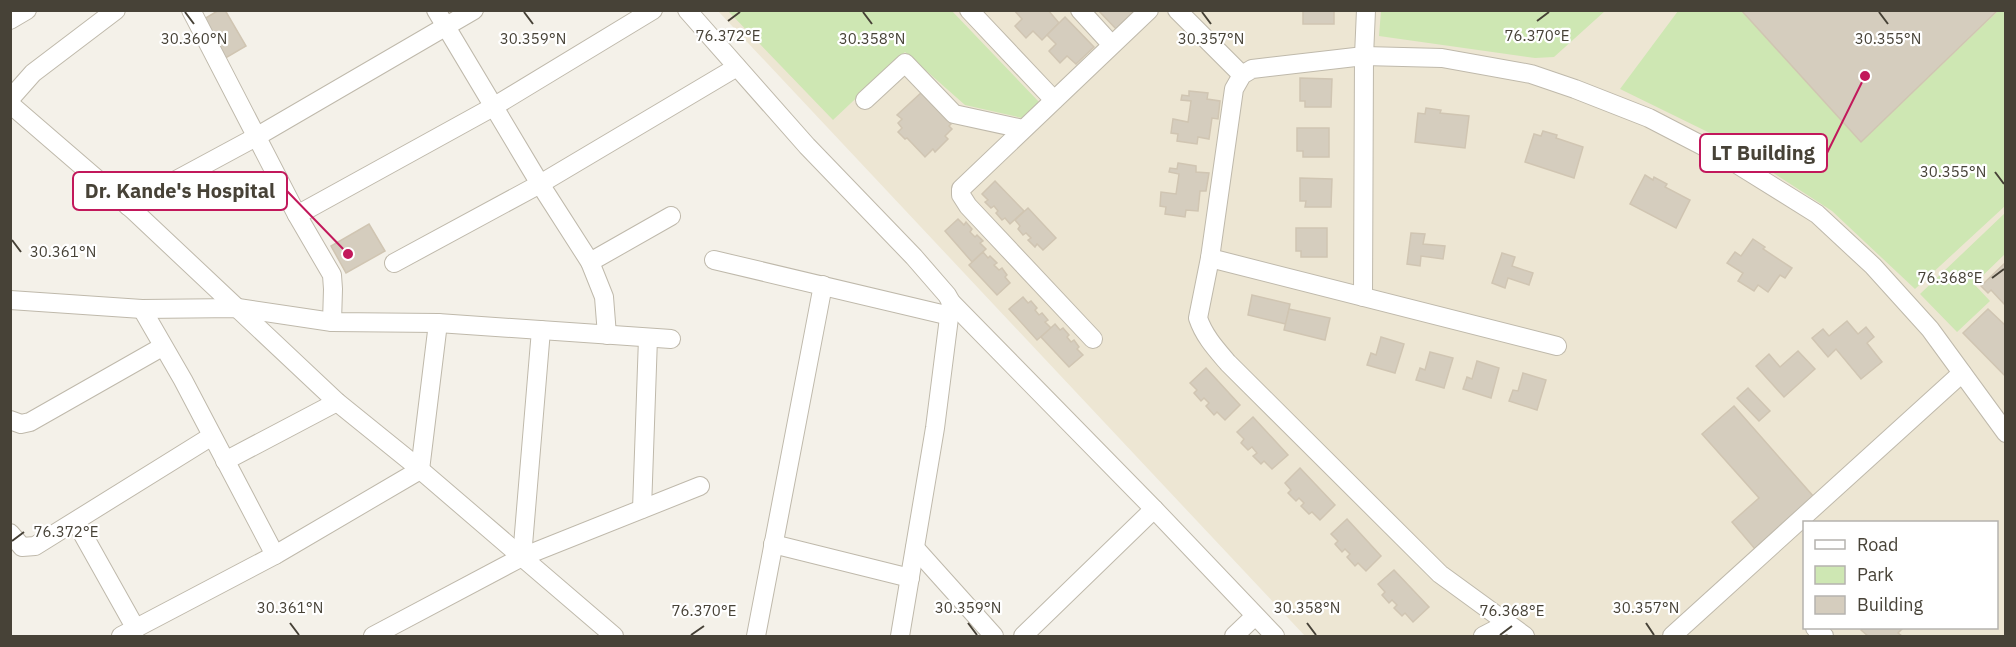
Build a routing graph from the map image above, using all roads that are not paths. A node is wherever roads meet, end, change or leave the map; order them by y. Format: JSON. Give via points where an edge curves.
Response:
{"nodes":[{"id":1,"x":27,"y":10,"type":"edge"},
{"id":2,"x":191,"y":10,"type":"edge"},
{"id":3,"x":436,"y":10,"type":"edge"},
{"id":4,"x":474,"y":10,"type":"edge"},
{"id":5,"x":653,"y":10,"type":"edge"},
{"id":6,"x":687,"y":10,"type":"edge"},
{"id":7,"x":969,"y":10,"type":"edge"},
{"id":8,"x":1080,"y":10,"type":"edge"},
{"id":9,"x":1149,"y":10,"type":"edge"},
{"id":10,"x":1178,"y":10,"type":"edge"},
{"id":11,"x":1366,"y":10,"type":"edge"},
{"id":12,"x":121,"y":11,"type":"edge"},
{"id":13,"x":10,"y":20,"type":"edge"},
{"id":14,"x":445,"y":28,"type":"junction"},
{"id":15,"x":1111,"y":44,"type":"junction"},
{"id":16,"x":1364,"y":56,"type":"junction"},
{"id":17,"x":737,"y":67,"type":"junction"},
{"id":18,"x":1242,"y":75,"type":"junction"},
{"id":19,"x":12,"y":95,"type":"edge"},
{"id":20,"x":865,"y":100,"type":"dead end"},
{"id":21,"x":1054,"y":100,"type":"junction"},
{"id":22,"x":493,"y":107,"type":"junction"},
{"id":23,"x":1023,"y":129,"type":"junction"},
{"id":24,"x":256,"y":137,"type":"junction"},
{"id":25,"x":540,"y":184,"type":"junction"},
{"id":26,"x":128,"y":206,"type":"junction"},
{"id":27,"x":297,"y":215,"type":"junction"},
{"id":28,"x":671,"y":216,"type":"dead end"},
{"id":29,"x":1210,"y":258,"type":"junction"},
{"id":30,"x":714,"y":260,"type":"dead end"},
{"id":31,"x":590,"y":262,"type":"junction"},
{"id":32,"x":394,"y":263,"type":"dead end"},
{"id":33,"x":823,"y":285,"type":"junction"},
{"id":34,"x":1363,"y":297,"type":"junction"},
{"id":35,"x":10,"y":300,"type":"edge"},
{"id":36,"x":238,"y":308,"type":"junction"},
{"id":37,"x":142,"y":309,"type":"junction"},
{"id":38,"x":950,"y":309,"type":"junction"},
{"id":39,"x":332,"y":322,"type":"junction"},
{"id":40,"x":438,"y":323,"type":"junction"},
{"id":41,"x":541,"y":330,"type":"junction"},
{"id":42,"x":607,"y":335,"type":"junction"},
{"id":43,"x":648,"y":338,"type":"junction"},
{"id":44,"x":671,"y":339,"type":"dead end"},
{"id":45,"x":1093,"y":339,"type":"dead end"},
{"id":46,"x":1557,"y":346,"type":"dead end"},
{"id":47,"x":162,"y":347,"type":"junction"},
{"id":48,"x":1962,"y":373,"type":"junction"},
{"id":49,"x":337,"y":402,"type":"junction"},
{"id":50,"x":10,"y":420,"type":"edge"},
{"id":51,"x":2006,"y":433,"type":"edge"},
{"id":52,"x":212,"y":436,"type":"junction"},
{"id":53,"x":225,"y":461,"type":"junction"},
{"id":54,"x":420,"y":470,"type":"junction"},
{"id":55,"x":700,"y":486,"type":"dead end"},
{"id":56,"x":642,"y":509,"type":"junction"},
{"id":57,"x":1154,"y":509,"type":"junction"},
{"id":58,"x":76,"y":522,"type":"junction"},
{"id":59,"x":10,"y":533,"type":"edge"},
{"id":60,"x":773,"y":544,"type":"junction"},
{"id":61,"x":915,"y":548,"type":"junction"},
{"id":62,"x":275,"y":555,"type":"junction"},
{"id":63,"x":522,"y":557,"type":"junction"},
{"id":64,"x":910,"y":579,"type":"junction"},
{"id":65,"x":1255,"y":616,"type":"junction"},
{"id":66,"x":1506,"y":624,"type":"junction"},
{"id":67,"x":129,"y":633,"type":"edge"},
{"id":68,"x":373,"y":636,"type":"edge"},
{"id":69,"x":614,"y":636,"type":"edge"},
{"id":70,"x":756,"y":636,"type":"edge"},
{"id":71,"x":900,"y":636,"type":"edge"},
{"id":72,"x":994,"y":636,"type":"edge"},
{"id":73,"x":1023,"y":636,"type":"edge"},
{"id":74,"x":1234,"y":636,"type":"edge"},
{"id":75,"x":1275,"y":636,"type":"edge"},
{"id":76,"x":1483,"y":636,"type":"edge"},
{"id":77,"x":1525,"y":636,"type":"edge"},
{"id":78,"x":1672,"y":636,"type":"edge"}],
"edges":[{"from":1,"to":13,"type":"street"},
{"from":2,"to":24,"type":"street"},
{"from":3,"to":14,"type":"street"},
{"from":4,"to":14,"type":"street"},
{"from":5,"to":22,"type":"street"},
{"from":6,"to":17,"type":"street"},
{"from":7,"to":21,"type":"street"},
{"from":8,"to":15,"type":"street"},
{"from":9,"to":15,"type":"street"},
{"from":10,"to":18,"type":"street"},
{"from":11,"to":16,"type":"street"},
{"from":12,"to":19,"type":"street","via":[[33,73]]},
{"from":14,"to":22,"type":"street"},
{"from":14,"to":24,"type":"street"},
{"from":15,"to":21,"type":"street"},
{"from":16,"to":18,"type":"street","via":[[1252,69]]},
{"from":16,"to":34,"type":"street"},
{"from":16,"to":48,"type":"street","via":[[1442,58],[1531,74],[1649,118],[1732,161],[1817,214],[1930,329]]},
{"from":17,"to":25,"type":"street"},
{"from":17,"to":38,"type":"street","via":[[914,257],[947,295]]},
{"from":18,"to":29,"type":"street","via":[[1231,104]]},
{"from":19,"to":26,"type":"street"},
{"from":20,"to":23,"type":"street","via":[[905,63],[954,114]]},
{"from":21,"to":23,"type":"street"},
{"from":22,"to":25,"type":"street"},
{"from":22,"to":27,"type":"street"},
{"from":23,"to":45,"type":"street","via":[[961,189],[961,195]]},
{"from":24,"to":26,"type":"street"},
{"from":24,"to":27,"type":"street"},
{"from":25,"to":31,"type":"street"},
{"from":25,"to":32,"type":"street"},
{"from":26,"to":36,"type":"street"},
{"from":27,"to":39,"type":"street","via":[[332,275]]},
{"from":28,"to":31,"type":"street"},
{"from":29,"to":34,"type":"street"},
{"from":29,"to":66,"type":"street","via":[[1198,318],[1212,345],[1440,574]]},
{"from":30,"to":33,"type":"street"},
{"from":31,"to":42,"type":"street","via":[[604,297]]},
{"from":33,"to":38,"type":"street"},
{"from":33,"to":60,"type":"street"},
{"from":34,"to":46,"type":"street"},
{"from":35,"to":37,"type":"street"},
{"from":36,"to":37,"type":"street"},
{"from":36,"to":39,"type":"street"},
{"from":36,"to":49,"type":"street"},
{"from":37,"to":47,"type":"street"},
{"from":38,"to":57,"type":"street"},
{"from":38,"to":61,"type":"street"},
{"from":39,"to":40,"type":"street"},
{"from":40,"to":41,"type":"street"},
{"from":40,"to":54,"type":"street"},
{"from":41,"to":42,"type":"street"},
{"from":41,"to":63,"type":"street"},
{"from":42,"to":43,"type":"street"},
{"from":43,"to":44,"type":"street"},
{"from":43,"to":56,"type":"street"},
{"from":47,"to":50,"type":"street","via":[[30,422]]},
{"from":47,"to":52,"type":"street"},
{"from":48,"to":51,"type":"street"},
{"from":48,"to":78,"type":"street"},
{"from":49,"to":53,"type":"street"},
{"from":49,"to":54,"type":"street"},
{"from":52,"to":53,"type":"street"},
{"from":52,"to":58,"type":"street"},
{"from":53,"to":62,"type":"street"},
{"from":54,"to":62,"type":"street"},
{"from":54,"to":63,"type":"street"},
{"from":55,"to":56,"type":"street"},
{"from":56,"to":63,"type":"street"},
{"from":57,"to":65,"type":"street"},
{"from":57,"to":73,"type":"street"},
{"from":58,"to":59,"type":"street","via":[[28,547],[22,547]]},
{"from":58,"to":67,"type":"street"},
{"from":60,"to":64,"type":"street"},
{"from":60,"to":70,"type":"street"},
{"from":61,"to":64,"type":"street"},
{"from":61,"to":72,"type":"street"},
{"from":62,"to":67,"type":"street"},
{"from":63,"to":68,"type":"street"},
{"from":63,"to":69,"type":"street"},
{"from":64,"to":71,"type":"street"},
{"from":65,"to":74,"type":"street"},
{"from":65,"to":75,"type":"street"},
{"from":66,"to":76,"type":"street"},
{"from":66,"to":77,"type":"street"}]}
